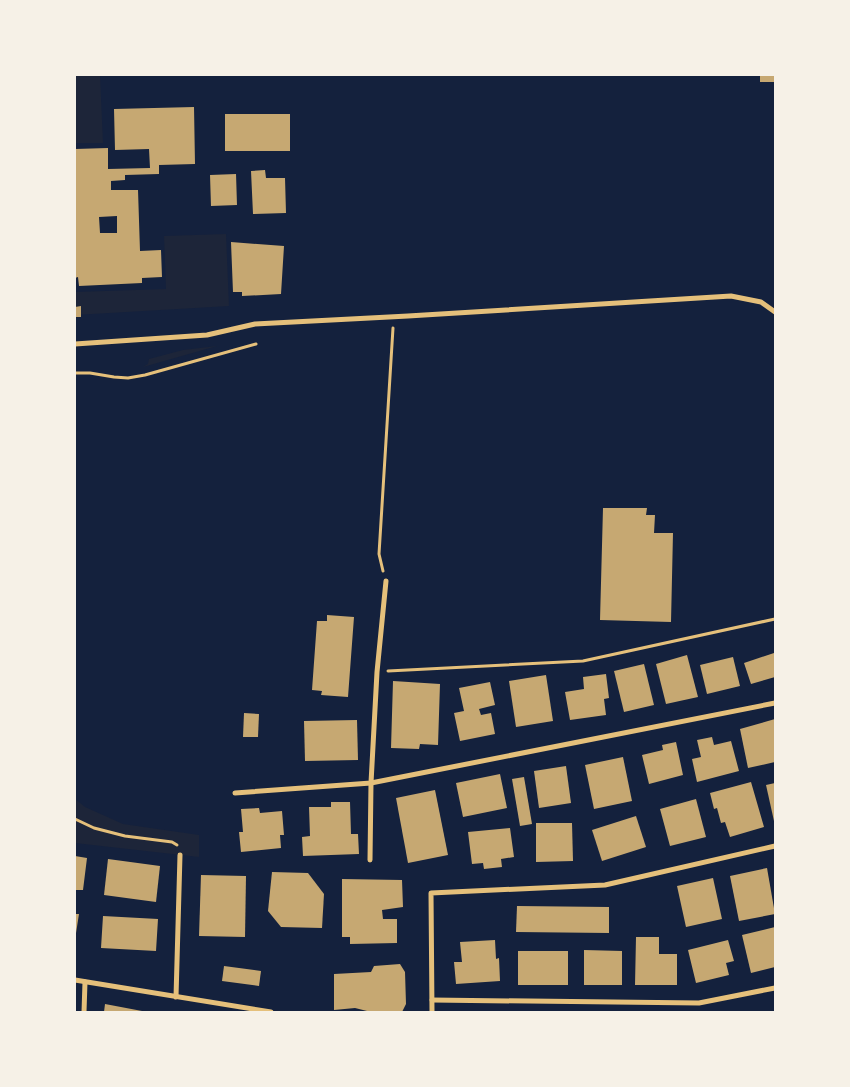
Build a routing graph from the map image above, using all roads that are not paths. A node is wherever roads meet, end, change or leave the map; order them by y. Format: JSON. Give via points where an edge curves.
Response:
{"nodes":[{"id":1,"x":775,"y":312,"type":"edge"},
{"id":2,"x":75,"y":344,"type":"edge"},
{"id":3,"x":386,"y":581,"type":"road end"},
{"id":4,"x":775,"y":703,"type":"edge"},
{"id":5,"x":371,"y":783,"type":"junction"},
{"id":6,"x":235,"y":793,"type":"dead end"},
{"id":7,"x":775,"y":846,"type":"edge"},
{"id":8,"x":180,"y":855,"type":"road end"},
{"id":9,"x":370,"y":860,"type":"dead end"},
{"id":10,"x":75,"y":980,"type":"edge"},
{"id":11,"x":85,"y":982,"type":"junction"},
{"id":12,"x":775,"y":988,"type":"edge"},
{"id":13,"x":176,"y":997,"type":"junction"},
{"id":14,"x":432,"y":1000,"type":"junction"},
{"id":15,"x":84,"y":1012,"type":"edge"},
{"id":16,"x":271,"y":1012,"type":"edge"},
{"id":17,"x":432,"y":1012,"type":"edge"}],
"edges":[{"from":1,"to":2,"type":"street","via":[[761,302],[731,296],[254,324],[208,335]]},
{"from":3,"to":5,"type":"street"},
{"from":4,"to":5,"type":"street"},
{"from":5,"to":6,"type":"street"},
{"from":5,"to":9,"type":"street"},
{"from":7,"to":14,"type":"street","via":[[605,885],[431,893]]},
{"from":8,"to":13,"type":"street"},
{"from":10,"to":11,"type":"street"},
{"from":11,"to":13,"type":"street"},
{"from":11,"to":15,"type":"street"},
{"from":12,"to":14,"type":"street","via":[[699,1003]]},
{"from":13,"to":16,"type":"street"},
{"from":14,"to":17,"type":"street"}]}
